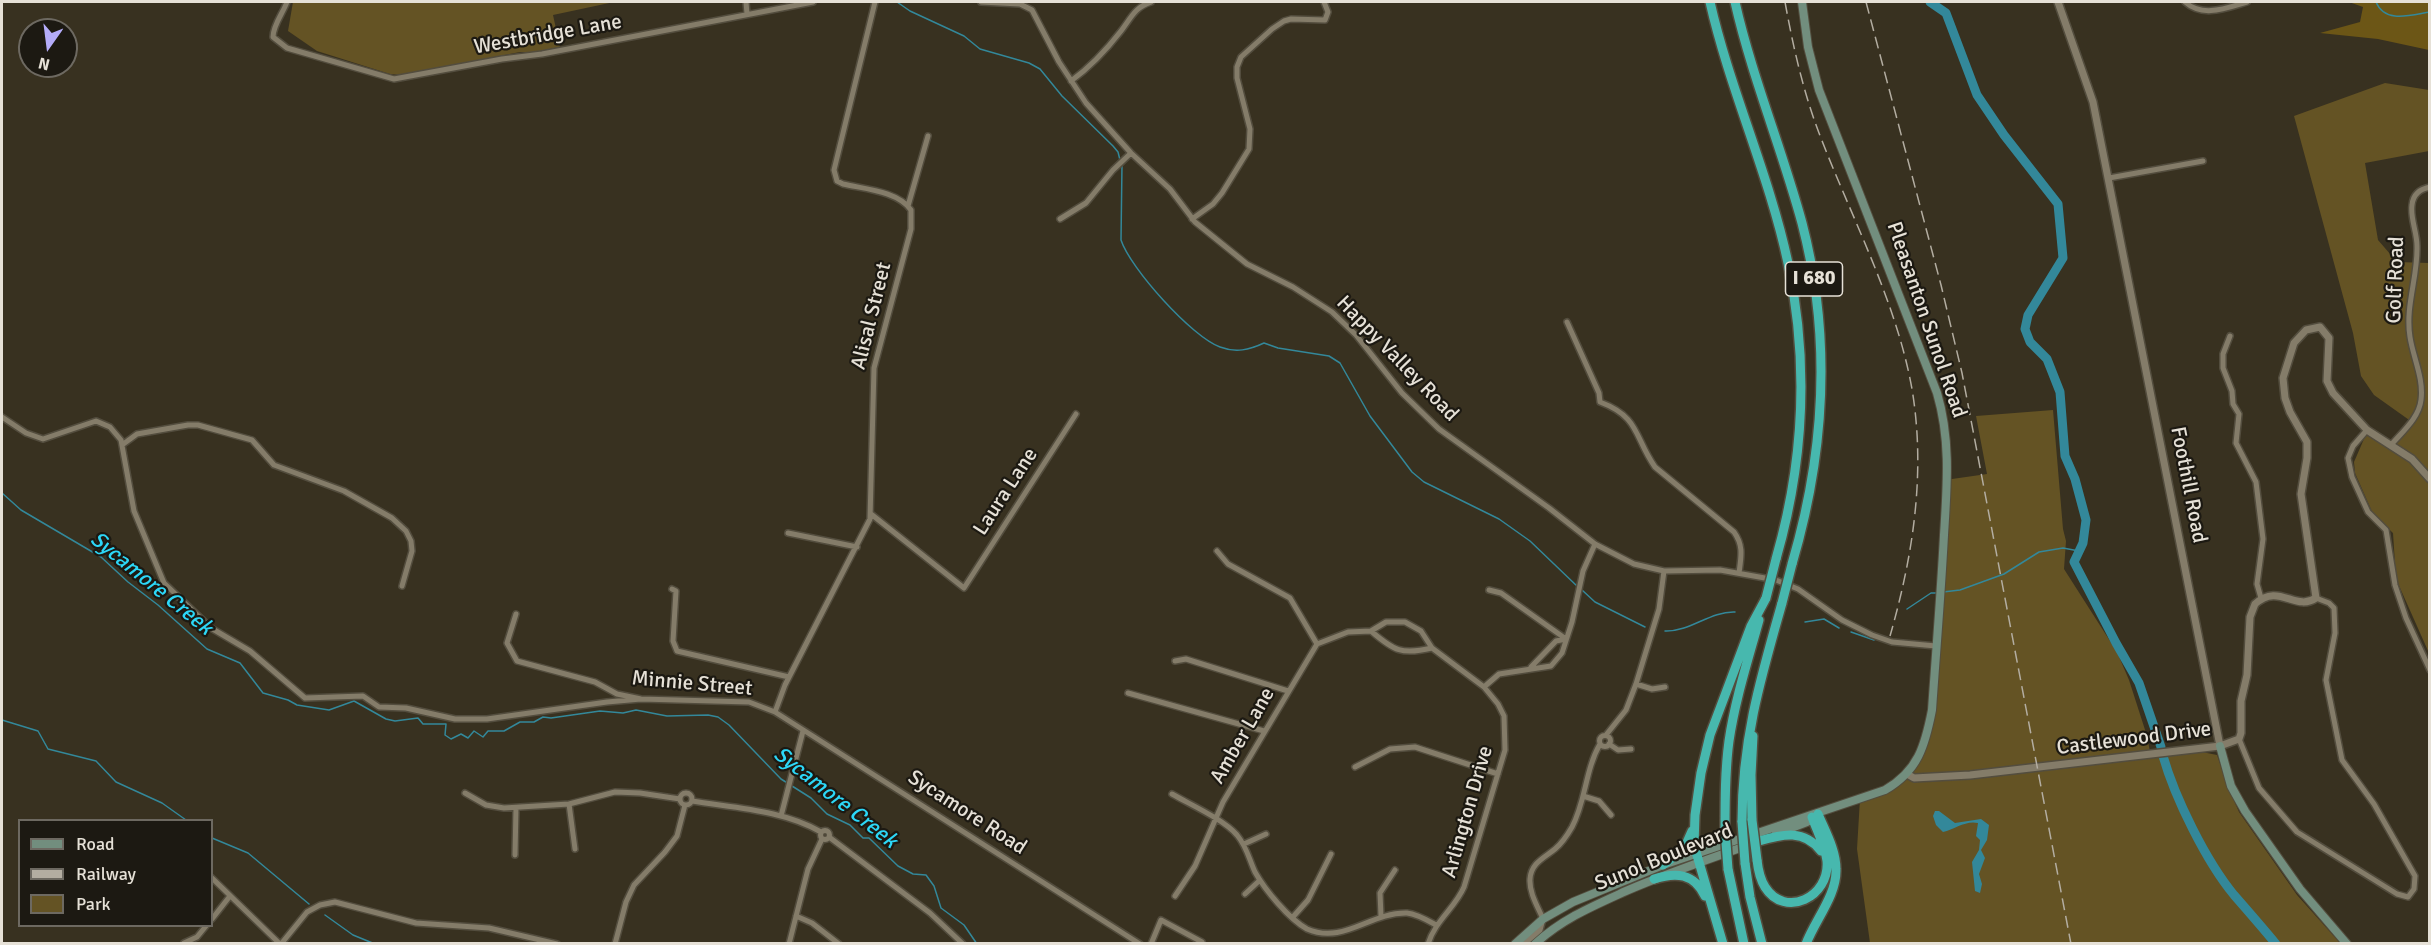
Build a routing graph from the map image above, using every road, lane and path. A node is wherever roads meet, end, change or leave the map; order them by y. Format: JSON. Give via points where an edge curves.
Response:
{"nodes":[{"id":1,"x":287,"y":2,"type":"edge"},
{"id":2,"x":747,"y":2,"type":"edge"},
{"id":3,"x":813,"y":2,"type":"edge"},
{"id":4,"x":875,"y":2,"type":"edge"},
{"id":5,"x":981,"y":2,"type":"edge"},
{"id":6,"x":1151,"y":2,"type":"edge"},
{"id":7,"x":1317,"y":2,"type":"edge"},
{"id":8,"x":1710,"y":2,"type":"edge"},
{"id":9,"x":1735,"y":2,"type":"edge"},
{"id":10,"x":1802,"y":2,"type":"edge"},
{"id":11,"x":2185,"y":2,"type":"edge"},
{"id":12,"x":2247,"y":2,"type":"edge"},
{"id":13,"x":2061,"y":3,"type":"edge"},
{"id":14,"x":1325,"y":5,"type":"edge"},
{"id":15,"x":747,"y":14,"type":"junction"},
{"id":16,"x":1071,"y":81,"type":"junction"},
{"id":17,"x":928,"y":136,"type":"dead end"},
{"id":18,"x":1131,"y":153,"type":"junction"},
{"id":19,"x":2203,"y":160,"type":"dead end"},
{"id":20,"x":2109,"y":178,"type":"junction"},
{"id":21,"x":2430,"y":187,"type":"edge"},
{"id":22,"x":908,"y":206,"type":"junction"},
{"id":23,"x":1060,"y":219,"type":"dead end"},
{"id":24,"x":1192,"y":219,"type":"junction"},
{"id":25,"x":1567,"y":322,"type":"dead end"},
{"id":26,"x":2230,"y":336,"type":"dead end"},
{"id":27,"x":1076,"y":414,"type":"dead end"},
{"id":28,"x":2,"y":417,"type":"edge"},
{"id":29,"x":2367,"y":430,"type":"junction"},
{"id":30,"x":122,"y":445,"type":"junction"},
{"id":31,"x":2391,"y":445,"type":"junction"},
{"id":32,"x":2430,"y":479,"type":"edge"},
{"id":33,"x":871,"y":514,"type":"junction"},
{"id":34,"x":788,"y":533,"type":"dead end"},
{"id":35,"x":1595,"y":544,"type":"junction"},
{"id":36,"x":857,"y":547,"type":"junction"},
{"id":37,"x":1217,"y":551,"type":"dead end"},
{"id":38,"x":1664,"y":572,"type":"junction"},
{"id":39,"x":1738,"y":573,"type":"junction"},
{"id":40,"x":402,"y":586,"type":"dead end"},
{"id":41,"x":672,"y":589,"type":"dead end"},
{"id":42,"x":1489,"y":590,"type":"dead end"},
{"id":43,"x":1766,"y":598,"type":"junction"},
{"id":44,"x":2261,"y":598,"type":"junction"},
{"id":45,"x":2316,"y":598,"type":"junction"},
{"id":46,"x":516,"y":614,"type":"dead end"},
{"id":47,"x":1371,"y":631,"type":"junction"},
{"id":48,"x":1566,"y":639,"type":"junction"},
{"id":49,"x":1317,"y":644,"type":"junction"},
{"id":50,"x":1936,"y":646,"type":"junction"},
{"id":51,"x":1432,"y":648,"type":"junction"},
{"id":52,"x":1175,"y":661,"type":"dead end"},
{"id":53,"x":1532,"y":668,"type":"junction"},
{"id":54,"x":2430,"y":670,"type":"edge"},
{"id":55,"x":789,"y":677,"type":"junction"},
{"id":56,"x":1636,"y":684,"type":"junction"},
{"id":57,"x":1758,"y":685,"type":"junction"},
{"id":58,"x":1484,"y":687,"type":"junction"},
{"id":59,"x":1665,"y":687,"type":"dead end"},
{"id":60,"x":1288,"y":691,"type":"junction"},
{"id":61,"x":1128,"y":693,"type":"dead end"},
{"id":62,"x":641,"y":699,"type":"junction"},
{"id":63,"x":775,"y":712,"type":"junction"},
{"id":64,"x":803,"y":731,"type":"junction"},
{"id":65,"x":1264,"y":731,"type":"junction"},
{"id":66,"x":1606,"y":735,"type":"junction"},
{"id":67,"x":2239,"y":739,"type":"junction"},
{"id":68,"x":1600,"y":744,"type":"junction"},
{"id":69,"x":1609,"y":744,"type":"junction"},
{"id":70,"x":2220,"y":746,"type":"junction"},
{"id":71,"x":1631,"y":749,"type":"dead end"},
{"id":72,"x":1355,"y":767,"type":"dead end"},
{"id":73,"x":1498,"y":774,"type":"junction"},
{"id":74,"x":1907,"y":774,"type":"junction"},
{"id":75,"x":1699,"y":788,"type":"junction"},
{"id":76,"x":465,"y":794,"type":"dead end"},
{"id":77,"x":1172,"y":794,"type":"dead end"},
{"id":78,"x":1583,"y":796,"type":"junction"},
{"id":79,"x":680,"y":799,"type":"junction"},
{"id":80,"x":692,"y":801,"type":"junction"},
{"id":81,"x":568,"y":804,"type":"junction"},
{"id":82,"x":685,"y":805,"type":"junction"},
{"id":83,"x":516,"y":808,"type":"junction"},
{"id":84,"x":1611,"y":815,"type":"dead end"},
{"id":85,"x":781,"y":816,"type":"junction"},
{"id":86,"x":1815,"y":816,"type":"junction"},
{"id":87,"x":1214,"y":819,"type":"junction"},
{"id":88,"x":1266,"y":834,"type":"dead end"},
{"id":89,"x":822,"y":835,"type":"junction"},
{"id":90,"x":1759,"y":841,"type":"junction"},
{"id":91,"x":1244,"y":844,"type":"junction"},
{"id":92,"x":575,"y":849,"type":"dead end"},
{"id":93,"x":1331,"y":854,"type":"dead end"},
{"id":94,"x":515,"y":855,"type":"dead end"},
{"id":95,"x":1699,"y":858,"type":"junction"},
{"id":96,"x":1827,"y":861,"type":"junction"},
{"id":97,"x":1663,"y":865,"type":"junction"},
{"id":98,"x":1395,"y":870,"type":"dead end"},
{"id":99,"x":213,"y":879,"type":"edge"},
{"id":100,"x":1654,"y":879,"type":"junction"},
{"id":101,"x":1260,"y":880,"type":"junction"},
{"id":102,"x":1245,"y":894,"type":"dead end"},
{"id":103,"x":230,"y":896,"type":"junction"},
{"id":104,"x":1175,"y":897,"type":"dead end"},
{"id":105,"x":1711,"y":906,"type":"junction"},
{"id":106,"x":796,"y":916,"type":"junction"},
{"id":107,"x":1381,"y":916,"type":"junction"},
{"id":108,"x":213,"y":918,"type":"edge"},
{"id":109,"x":1292,"y":918,"type":"junction"},
{"id":110,"x":1543,"y":918,"type":"junction"},
{"id":111,"x":1436,"y":925,"type":"junction"},
{"id":112,"x":205,"y":927,"type":"edge"},
{"id":113,"x":547,"y":942,"type":"edge"},
{"id":114,"x":1202,"y":942,"type":"edge"},
{"id":115,"x":184,"y":943,"type":"edge"},
{"id":116,"x":280,"y":944,"type":"edge"},
{"id":117,"x":557,"y":944,"type":"edge"},
{"id":118,"x":615,"y":944,"type":"edge"},
{"id":119,"x":789,"y":944,"type":"edge"},
{"id":120,"x":838,"y":944,"type":"edge"},
{"id":121,"x":963,"y":944,"type":"edge"},
{"id":122,"x":1140,"y":944,"type":"edge"},
{"id":123,"x":1151,"y":944,"type":"edge"},
{"id":124,"x":1428,"y":944,"type":"edge"},
{"id":125,"x":1515,"y":944,"type":"edge"},
{"id":126,"x":1524,"y":944,"type":"edge"},
{"id":127,"x":1535,"y":944,"type":"edge"},
{"id":128,"x":1723,"y":944,"type":"edge"},
{"id":129,"x":1744,"y":944,"type":"edge"},
{"id":130,"x":1762,"y":944,"type":"edge"},
{"id":131,"x":1806,"y":944,"type":"edge"},
{"id":132,"x":2347,"y":944,"type":"edge"}],
"edges":[{"from":1,"to":15,"type":"street","name":"Westbridge Lane","via":[[273,29],[273,37],[287,48],[394,79]]},
{"from":2,"to":15,"type":"street"},
{"from":3,"to":15,"type":"street","name":"Westbridge Lane"},
{"from":4,"to":22,"type":"street","via":[[834,170],[837,181],[843,184],[891,195]]},
{"from":5,"to":16,"type":"street","name":"Happy Valley Road","via":[[1020,4],[1032,10]]},
{"from":6,"to":16,"type":"street","via":[[1133,12],[1099,56]]},
{"from":7,"to":14,"type":"street"},
{"from":8,"to":43,"type":"highway","number":"I 680","bridge":true,"via":[[1779,228],[1799,328],[1801,428],[1792,494]]},
{"from":9,"to":57,"type":"highway","number":"I 680","bridge":true,"via":[[1802,222],[1821,327],[1822,395],[1810,497]]},
{"from":10,"to":50,"type":"main road","name":"Pleasanton Sunol Road","via":[[1819,90],[1942,411],[1948,467]]},
{"from":11,"to":12,"type":"street","via":[[2193,9],[2205,11]]},
{"from":13,"to":20,"type":"street","name":"Foothill Road","via":[[2093,102]]},
{"from":14,"to":24,"type":"street","via":[[1329,14],[1325,20],[1284,21],[1241,57],[1237,78],[1250,129],[1249,149],[1222,193]]},
{"from":16,"to":18,"type":"street","name":"Happy Valley Road","via":[[1097,117]]},
{"from":17,"to":22,"type":"street","name":"Alisal Street"},
{"from":18,"to":23,"type":"street","via":[[1086,203]]},
{"from":18,"to":24,"type":"street","name":"Happy Valley Road","via":[[1170,189]]},
{"from":19,"to":20,"type":"street"},
{"from":20,"to":70,"type":"street","name":"Foothill Road"},
{"from":21,"to":31,"type":"street","name":"Golf Road","via":[[2422,188],[2412,204],[2417,245],[2408,314],[2421,403],[2417,415]]},
{"from":22,"to":33,"type":"street","name":"Alisal Street","via":[[911,229],[874,368]]},
{"from":24,"to":35,"type":"street","name":"Happy Valley Road","via":[[1247,264],[1332,312],[1356,335],[1402,393],[1439,429]]},
{"from":25,"to":39,"type":"street","via":[[1600,402],[1633,423],[1655,467],[1739,539],[1742,547]]},
{"from":26,"to":44,"type":"street","via":[[2223,368],[2239,414],[2236,443],[2256,482],[2263,539],[2257,584]]},
{"from":27,"to":33,"type":"street","name":"Laura Lane","via":[[964,588]]},
{"from":28,"to":30,"type":"street","via":[[43,439],[96,421],[110,428]]},
{"from":29,"to":31,"type":"street"},
{"from":29,"to":45,"type":"street","via":[[2341,404],[2327,381],[2330,342],[2326,333],[2316,327],[2306,330],[2294,344],[2283,378],[2290,412],[2307,442],[2301,494]]},
{"from":29,"to":54,"type":"street","via":[[2348,458],[2352,477],[2368,512],[2386,530],[2395,585]]},
{"from":30,"to":40,"type":"street","via":[[137,434],[188,425],[252,440],[274,465],[344,491],[392,518],[406,531],[412,551]]},
{"from":30,"to":62,"type":"street","via":[[134,511],[164,583],[211,628],[250,651],[305,698],[363,696],[379,707],[406,708],[454,719],[488,719]]},
{"from":31,"to":32,"type":"street","via":[[2412,459]]},
{"from":33,"to":36,"type":"street","name":"Alisal Street"},
{"from":34,"to":36,"type":"street"},
{"from":35,"to":38,"type":"street","name":"Happy Valley Road","via":[[1634,564]]},
{"from":35,"to":48,"type":"street","via":[[1580,581]]},
{"from":36,"to":55,"type":"street","name":"Alisal Street"},
{"from":37,"to":49,"type":"street","via":[[1228,564],[1290,598]]},
{"from":38,"to":39,"type":"street","name":"Happy Valley Road"},
{"from":38,"to":56,"type":"street","via":[[1659,609]]},
{"from":39,"to":50,"type":"street","name":"Happy Valley Road","via":[[1798,588],[1842,620],[1872,635],[1892,642]]},
{"from":41,"to":55,"type":"street","via":[[676,591],[673,641],[677,651]]},
{"from":42,"to":48,"type":"street","via":[[1501,593]]},
{"from":43,"to":75,"type":"highway","via":[[1717,714]]},
{"from":43,"to":129,"type":"highway","number":"I 680","bridge":true,"via":[[1742,679],[1726,771],[1728,869]]},
{"from":44,"to":45,"type":"street","via":[[2281,595],[2308,602]]},
{"from":44,"to":67,"type":"street","name":"Castlewood Drive","via":[[2250,617]]},
{"from":45,"to":67,"type":"street","via":[[2334,608],[2335,633],[2325,680],[2342,760],[2374,804],[2415,876],[2414,889],[2408,897],[2297,832],[2259,788]]},
{"from":46,"to":62,"type":"street","name":"Minnie Street","via":[[507,643],[517,661]]},
{"from":47,"to":49,"type":"street","via":[[1348,632]]},
{"from":47,"to":51,"type":"street","via":[[1397,651]]},
{"from":47,"to":51,"type":"street","via":[[1386,622],[1405,622],[1421,631]]},
{"from":48,"to":53,"type":"street","via":[[1556,641]]},
{"from":48,"to":53,"type":"street","via":[[1562,653],[1551,666]]},
{"from":49,"to":60,"type":"street","name":"Amber Lane"},
{"from":50,"to":74,"type":"main road","name":"Pleasanton Sunol Road","via":[[1928,730]]},
{"from":51,"to":58,"type":"street"},
{"from":52,"to":60,"type":"street","via":[[1186,659]]},
{"from":53,"to":58,"type":"street","via":[[1499,674]]},
{"from":55,"to":63,"type":"street","name":"Alisal Street"},
{"from":56,"to":59,"type":"street","via":[[1652,689]]},
{"from":56,"to":66,"type":"street","via":[[1626,710]]},
{"from":57,"to":96,"type":"highway","bridge":true,"via":[[1752,820],[1757,860],[1766,889],[1780,900],[1803,901],[1819,890]]},
{"from":57,"to":130,"type":"highway","number":"I 680","bridge":true,"via":[[1746,744],[1742,822],[1749,897]]},
{"from":58,"to":73,"type":"street","name":"Arlington Drive","via":[[1504,716],[1505,750]]},
{"from":60,"to":65,"type":"street","name":"Amber Lane"},
{"from":61,"to":65,"type":"street"},
{"from":62,"to":63,"type":"street","name":"Minnie Street","via":[[749,702]]},
{"from":63,"to":64,"type":"street","name":"Sycamore Road"},
{"from":64,"to":85,"type":"street"},
{"from":64,"to":122,"type":"street","name":"Sycamore Road"},
{"from":65,"to":87,"type":"street","name":"Amber Lane"},
{"from":66,"to":68,"type":"street","via":[[1600,737]]},
{"from":66,"to":69,"type":"street"},
{"from":67,"to":70,"type":"street","name":"Castlewood Drive"},
{"from":68,"to":69,"type":"street"},
{"from":68,"to":78,"type":"street"},
{"from":69,"to":71,"type":"street","via":[[1618,750]]},
{"from":70,"to":74,"type":"street","name":"Castlewood Drive","via":[[1970,775],[1914,778]]},
{"from":70,"to":132,"type":"main road","name":"Foothill Road","via":[[2231,786],[2245,811],[2300,889]]},
{"from":72,"to":73,"type":"street","via":[[1390,749],[1415,747]]},
{"from":73,"to":111,"type":"street","name":"Arlington Drive","via":[[1464,887]]},
{"from":74,"to":86,"type":"main road","name":"Pleasanton Sunol Road","via":[[1885,790]]},
{"from":75,"to":95,"type":"highway","via":[[1694,836]]},
{"from":75,"to":97,"type":"highway","via":[[1688,843]]},
{"from":76,"to":83,"type":"street","via":[[486,805]]},
{"from":77,"to":87,"type":"street"},
{"from":78,"to":84,"type":"street","via":[[1599,801]]},
{"from":78,"to":110,"type":"street","via":[[1572,828],[1557,848],[1538,860],[1530,879]]},
{"from":79,"to":80,"type":"street","via":[[687,794]]},
{"from":79,"to":81,"type":"street","via":[[615,792]]},
{"from":79,"to":82,"type":"street"},
{"from":80,"to":82,"type":"street"},
{"from":80,"to":85,"type":"street"},
{"from":81,"to":83,"type":"street"},
{"from":81,"to":92,"type":"street"},
{"from":82,"to":118,"type":"street","via":[[672,844],[634,885]]},
{"from":83,"to":94,"type":"street"},
{"from":85,"to":89,"type":"street"},
{"from":86,"to":90,"type":"main road","name":"Sunol Boulevard"},
{"from":86,"to":95,"type":"main road","name":"Sunol Boulevard"},
{"from":86,"to":96,"type":"highway"},
{"from":86,"to":131,"type":"highway","via":[[1832,848],[1836,869],[1833,888]]},
{"from":87,"to":91,"type":"street","via":[[1232,830]]},
{"from":87,"to":104,"type":"street","name":"Amber Lane","via":[[1195,866]]},
{"from":88,"to":91,"type":"street"},
{"from":89,"to":106,"type":"street"},
{"from":89,"to":121,"type":"street","via":[[930,913]]},
{"from":90,"to":95,"type":"main road","name":"Sunol Boulevard"},
{"from":90,"to":96,"type":"highway","via":[[1798,834],[1816,844]]},
{"from":91,"to":101,"type":"street"},
{"from":93,"to":109,"type":"street","via":[[1308,900]]},
{"from":95,"to":97,"type":"main road","name":"Sunol Boulevard"},
{"from":95,"to":100,"type":"main road","name":"Sunol Boulevard"},
{"from":95,"to":105,"type":"highway"},
{"from":97,"to":110,"type":"main road","name":"Sunol Boulevard"},
{"from":98,"to":107,"type":"street","via":[[1380,893]]},
{"from":99,"to":103,"type":"street"},
{"from":100,"to":105,"type":"highway","via":[[1670,874],[1688,877]]},
{"from":100,"to":127,"type":"main road","name":"Sunol Boulevard","via":[[1579,912]]},
{"from":101,"to":102,"type":"street"},
{"from":101,"to":109,"type":"street"},
{"from":103,"to":108,"type":"street"},
{"from":103,"to":116,"type":"street"},
{"from":105,"to":128,"type":"highway"},
{"from":106,"to":119,"type":"street"},
{"from":106,"to":120,"type":"street","via":[[812,923]]},
{"from":107,"to":109,"type":"street","via":[[1358,929],[1333,935],[1306,929]]},
{"from":107,"to":111,"type":"street","via":[[1407,913]]},
{"from":110,"to":125,"type":"main road","name":"Sunol Boulevard"},
{"from":110,"to":126,"type":"street","name":"Sunol Boulevard","via":[[1540,930]]},
{"from":111,"to":124,"type":"street","name":"Arlington Drive"},
{"from":112,"to":115,"type":"street"},
{"from":113,"to":116,"type":"street","via":[[489,928],[416,923],[335,902],[307,912]]},
{"from":113,"to":117,"type":"street"},
{"from":114,"to":123,"type":"street","via":[[1161,920]]}]}
